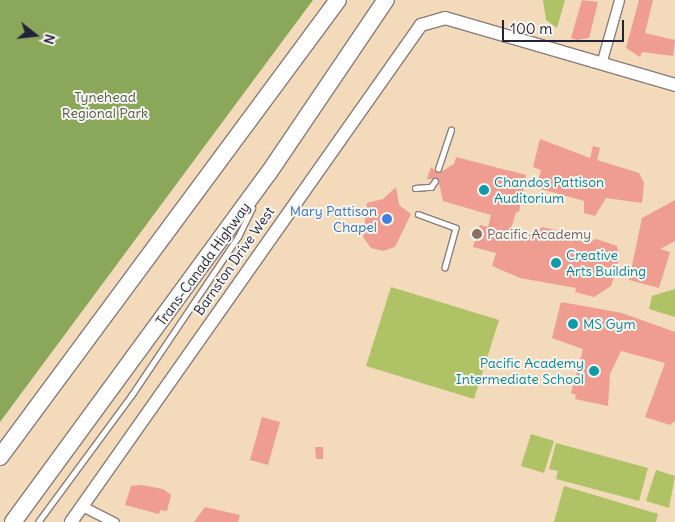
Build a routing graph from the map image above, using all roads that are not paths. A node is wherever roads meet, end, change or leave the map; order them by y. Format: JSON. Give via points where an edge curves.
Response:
{"nodes":[{"id":1,"x":338,"y":0,"type":"edge"},
{"id":2,"x":386,"y":0,"type":"edge"},
{"id":3,"x":618,"y":0,"type":"edge"},
{"id":4,"x":601,"y":64,"type":"junction"},
{"id":5,"x":675,"y":85,"type":"edge"},
{"id":6,"x":451,"y":130,"type":"dead end"},
{"id":7,"x":438,"y":169,"type":"dead end"},
{"id":8,"x":268,"y":174,"type":"junction"},
{"id":9,"x":434,"y":181,"type":"dead end"},
{"id":10,"x":415,"y":188,"type":"dead end"},
{"id":11,"x":418,"y":214,"type":"dead end"},
{"id":12,"x":445,"y":268,"type":"dead end"},
{"id":13,"x":0,"y":457,"type":"edge"},
{"id":14,"x":82,"y":506,"type":"junction"},
{"id":15,"x":13,"y":522,"type":"edge"},
{"id":16,"x":38,"y":522,"type":"edge"},
{"id":17,"x":71,"y":522,"type":"edge"},
{"id":18,"x":114,"y":522,"type":"edge"}],
"edges":[{"from":1,"to":13,"type":"highway"},
{"from":2,"to":8,"type":"highway","name":"Trans-Canada Highway"},
{"from":3,"to":4,"type":"street"},
{"from":4,"to":5,"type":"street"},
{"from":4,"to":14,"type":"street","name":"Barnston Drive West","via":[[445,18],[427,21],[413,32]]},
{"from":6,"to":7,"type":"lane"},
{"from":8,"to":15,"type":"highway","name":"Trans-Canada Highway"},
{"from":8,"to":16,"type":"lane","via":[[238,237],[131,396]]},
{"from":9,"to":10,"type":"lane","via":[[431,187]]},
{"from":11,"to":12,"type":"lane","via":[[456,228]]},
{"from":14,"to":17,"type":"street","name":"Barnston Drive West"},
{"from":14,"to":18,"type":"street"}]}
